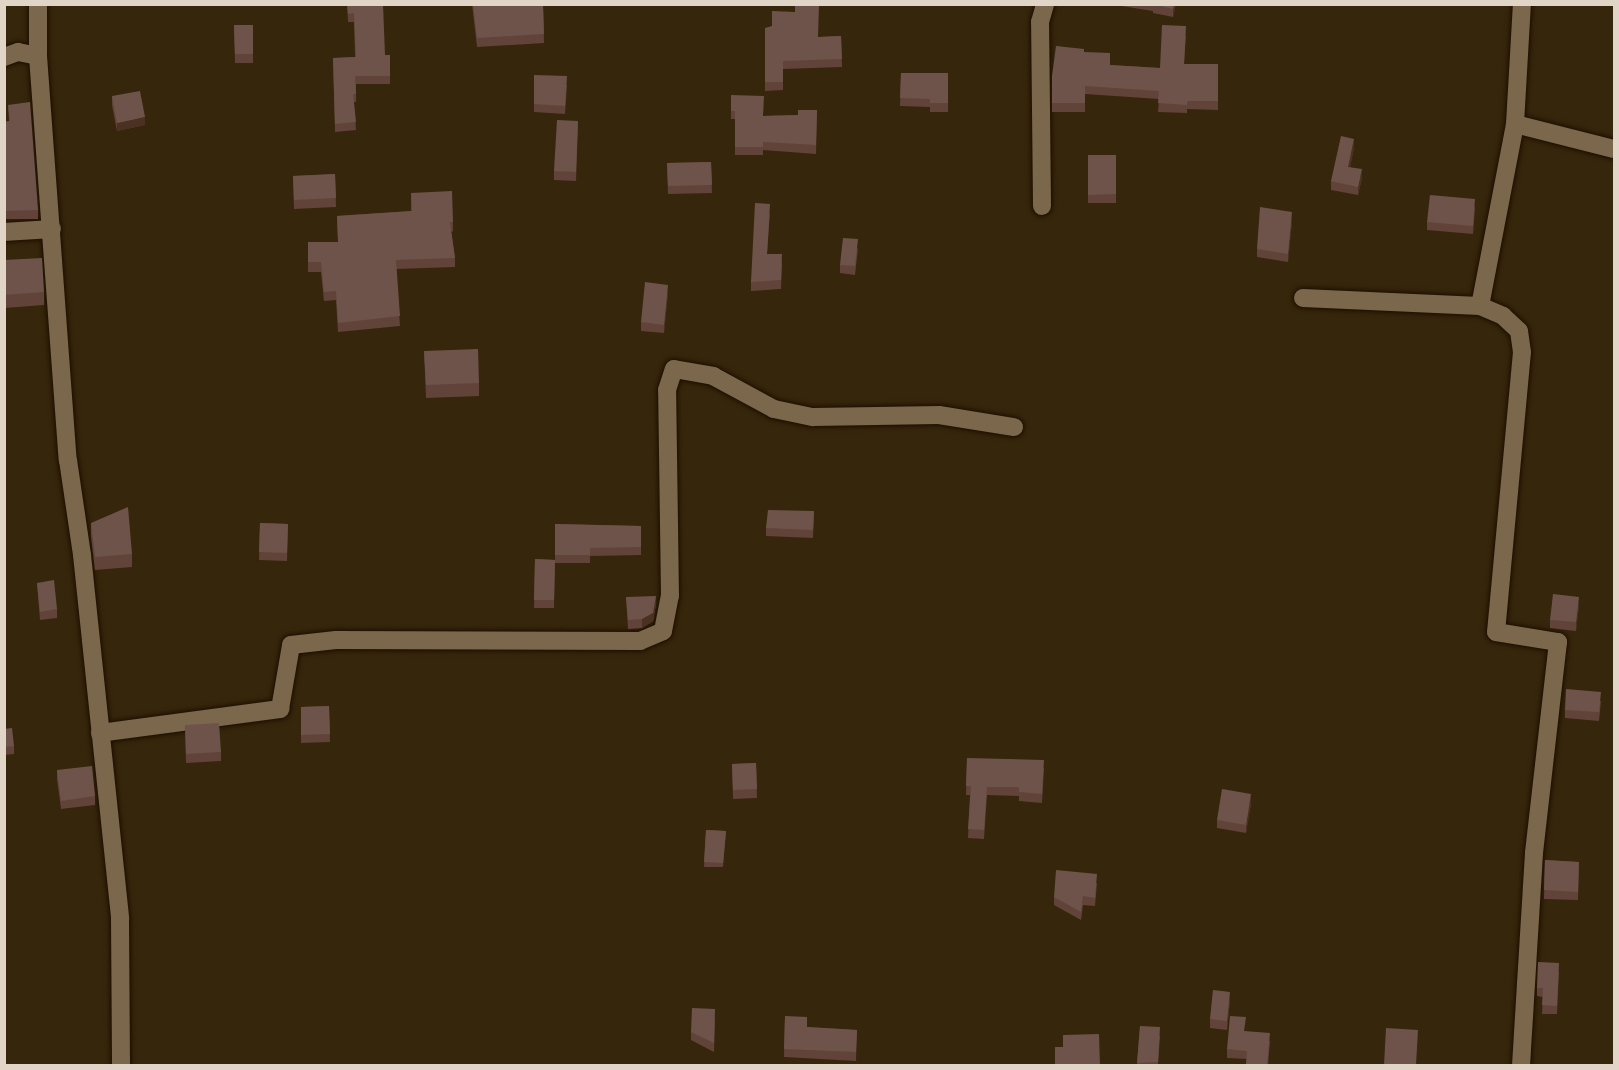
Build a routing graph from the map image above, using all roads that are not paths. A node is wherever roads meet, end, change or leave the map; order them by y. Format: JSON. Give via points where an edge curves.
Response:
{"nodes":[{"id":1,"x":38,"y":4,"type":"edge"},
{"id":2,"x":1045,"y":4,"type":"edge"},
{"id":3,"x":1522,"y":4,"type":"edge"},
{"id":4,"x":38,"y":56,"type":"junction"},
{"id":5,"x":4,"y":57,"type":"edge"},
{"id":6,"x":1515,"y":124,"type":"junction"},
{"id":7,"x":1614,"y":149,"type":"edge"},
{"id":8,"x":1042,"y":206,"type":"dead end"},
{"id":9,"x":52,"y":229,"type":"junction"},
{"id":10,"x":4,"y":232,"type":"edge"},
{"id":11,"x":1303,"y":298,"type":"dead end"},
{"id":12,"x":1480,"y":306,"type":"junction"},
{"id":13,"x":1014,"y":427,"type":"dead end"},
{"id":14,"x":100,"y":733,"type":"junction"},
{"id":15,"x":121,"y":1065,"type":"edge"},
{"id":16,"x":1521,"y":1065,"type":"edge"}],
"edges":[{"from":1,"to":4,"type":"street"},
{"from":2,"to":8,"type":"street","via":[[1040,22]]},
{"from":3,"to":6,"type":"street"},
{"from":4,"to":5,"type":"street","via":[[18,52]]},
{"from":4,"to":9,"type":"street"},
{"from":6,"to":7,"type":"street"},
{"from":6,"to":12,"type":"street"},
{"from":9,"to":10,"type":"street"},
{"from":9,"to":14,"type":"street","via":[[68,460]]},
{"from":11,"to":12,"type":"street"},
{"from":12,"to":16,"type":"street","via":[[1503,316],[1519,331],[1522,352],[1496,632],[1558,642],[1534,853]]},
{"from":13,"to":14,"type":"street","via":[[939,415],[813,417],[774,409],[713,376],[674,369],[667,390],[670,596],[663,631],[640,641],[336,640],[291,645],[280,709]]},
{"from":14,"to":15,"type":"street","via":[[120,920]]}]}
